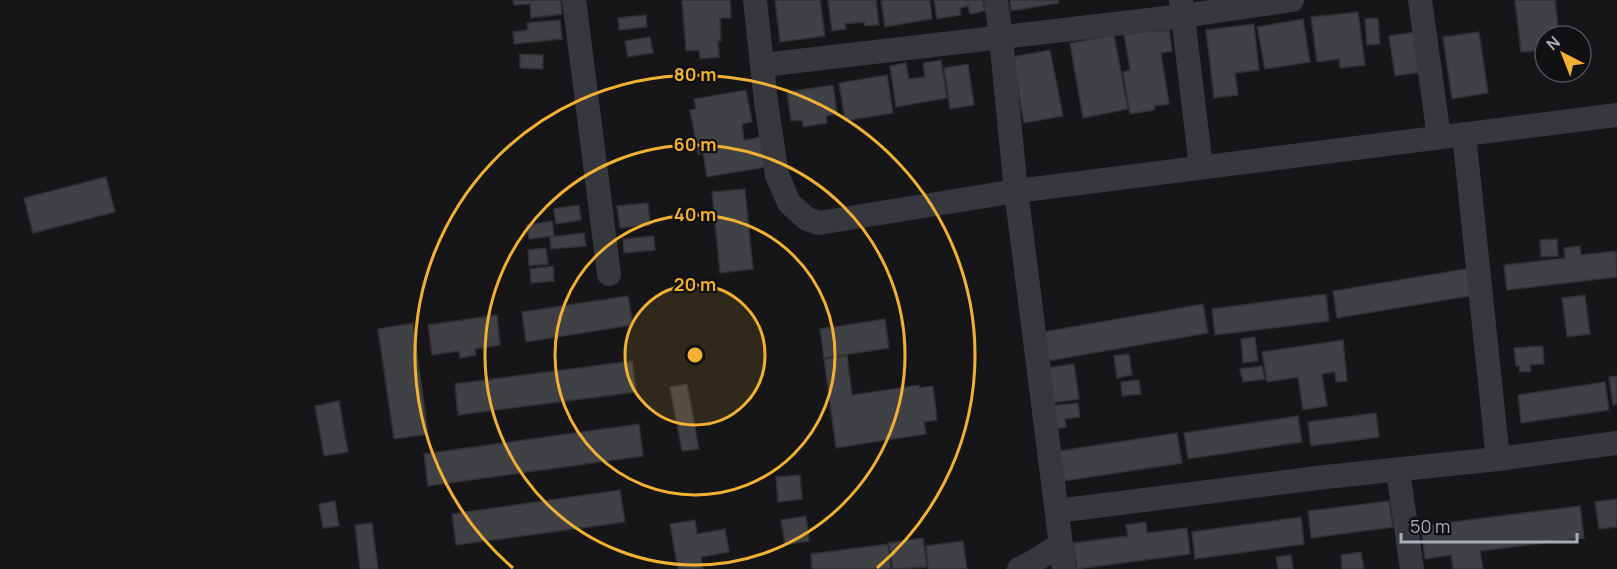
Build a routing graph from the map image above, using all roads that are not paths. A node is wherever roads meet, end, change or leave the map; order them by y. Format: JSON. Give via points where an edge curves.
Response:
{"nodes":[{"id":1,"x":574,"y":0,"type":"edge"},
{"id":2,"x":755,"y":0,"type":"edge"},
{"id":3,"x":996,"y":0,"type":"edge"},
{"id":4,"x":1292,"y":0,"type":"edge"},
{"id":5,"x":1420,"y":0,"type":"edge"},
{"id":6,"x":1182,"y":8,"type":"edge"},
{"id":7,"x":1001,"y":38,"type":"junction"},
{"id":8,"x":763,"y":65,"type":"junction"},
{"id":9,"x":1617,"y":115,"type":"edge"},
{"id":10,"x":1464,"y":134,"type":"junction"},
{"id":11,"x":1439,"y":137,"type":"junction"},
{"id":12,"x":1201,"y":167,"type":"junction"},
{"id":13,"x":1016,"y":191,"type":"junction"},
{"id":14,"x":609,"y":274,"type":"dead end"},
{"id":15,"x":1617,"y":443,"type":"edge"},
{"id":16,"x":1498,"y":459,"type":"junction"},
{"id":17,"x":1398,"y":471,"type":"junction"},
{"id":18,"x":1057,"y":511,"type":"junction"},
{"id":19,"x":1061,"y":544,"type":"junction"},
{"id":20,"x":1018,"y":569,"type":"edge"},
{"id":21,"x":1064,"y":569,"type":"edge"},
{"id":22,"x":1412,"y":569,"type":"edge"}],
"edges":[{"from":1,"to":14,"type":"street"},
{"from":2,"to":8,"type":"street"},
{"from":3,"to":7,"type":"street"},
{"from":4,"to":6,"type":"street"},
{"from":5,"to":11,"type":"street"},
{"from":6,"to":7,"type":"street"},
{"from":6,"to":12,"type":"street"},
{"from":7,"to":8,"type":"street"},
{"from":7,"to":13,"type":"street"},
{"from":8,"to":13,"type":"street","via":[[777,175],[789,204],[807,219],[819,223]]},
{"from":9,"to":10,"type":"street"},
{"from":10,"to":11,"type":"street"},
{"from":10,"to":16,"type":"street"},
{"from":11,"to":12,"type":"street"},
{"from":12,"to":13,"type":"street"},
{"from":13,"to":18,"type":"street"},
{"from":15,"to":16,"type":"street"},
{"from":16,"to":17,"type":"street"},
{"from":17,"to":18,"type":"street"},
{"from":17,"to":22,"type":"street"},
{"from":18,"to":19,"type":"street"},
{"from":19,"to":20,"type":"street"},
{"from":19,"to":21,"type":"street"}]}
